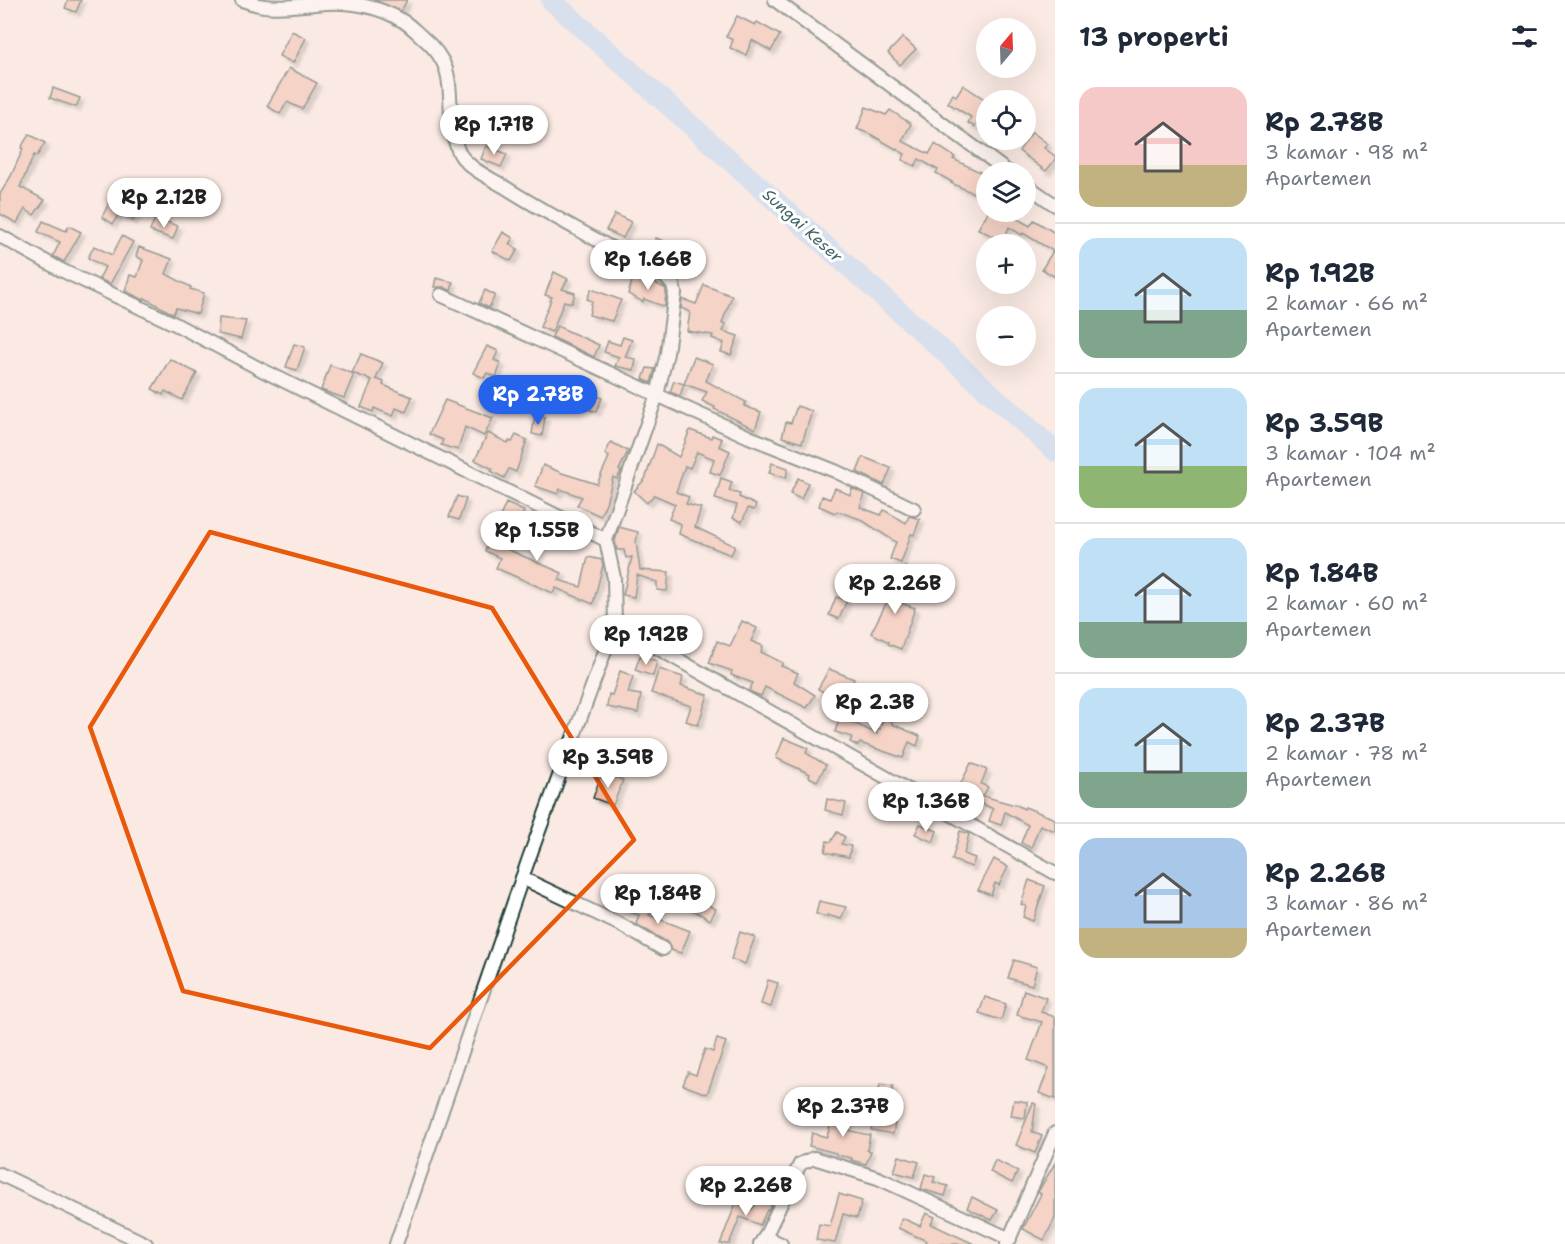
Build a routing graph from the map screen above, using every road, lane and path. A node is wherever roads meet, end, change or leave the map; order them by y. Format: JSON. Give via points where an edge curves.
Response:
{"nodes":[{"id":1,"x":242,"y":0,"type":"edge"},
{"id":2,"x":775,"y":0,"type":"edge"},
{"id":3,"x":994,"y":162,"type":"edge"},
{"id":4,"x":1036,"y":192,"type":"edge"},
{"id":5,"x":1055,"y":205,"type":"edge"},
{"id":6,"x":0,"y":236,"type":"edge"},
{"id":7,"x":441,"y":295,"type":"dead end"},
{"id":8,"x":657,"y":395,"type":"junction"},
{"id":9,"x":914,"y":509,"type":"dead end"},
{"id":10,"x":606,"y":540,"type":"junction"},
{"id":11,"x":615,"y":624,"type":"junction"},
{"id":12,"x":1055,"y":873,"type":"edge"},
{"id":13,"x":522,"y":878,"type":"junction"},
{"id":14,"x":663,"y":949,"type":"dead end"},
{"id":15,"x":1055,"y":1133,"type":"edge"},
{"id":16,"x":0,"y":1174,"type":"edge"},
{"id":17,"x":763,"y":1240,"type":"edge"},
{"id":18,"x":1008,"y":1241,"type":"edge"},
{"id":19,"x":146,"y":1244,"type":"edge"},
{"id":20,"x":396,"y":1244,"type":"edge"},
{"id":21,"x":781,"y":1244,"type":"edge"}],
"edges":[{"from":1,"to":8,"type":"street","via":[[273,8],[328,3],[372,8],[402,20],[430,44],[444,59],[454,138],[462,157],[519,196],[674,285],[667,353]]},
{"from":2,"to":3,"type":"street"},
{"from":4,"to":5,"type":"street"},
{"from":6,"to":10,"type":"street","via":[[61,270]]},
{"from":7,"to":8,"type":"street"},
{"from":8,"to":9,"type":"street"},
{"from":8,"to":10,"type":"street"},
{"from":10,"to":11,"type":"street","via":[[614,578]]},
{"from":11,"to":12,"type":"street"},
{"from":11,"to":13,"type":"street"},
{"from":13,"to":14,"type":"street"},
{"from":13,"to":20,"type":"street"},
{"from":15,"to":18,"type":"street"},
{"from":16,"to":19,"type":"street"},
{"from":17,"to":18,"type":"street","via":[[800,1164],[814,1158],[878,1178]]},
{"from":17,"to":21,"type":"street"}]}
